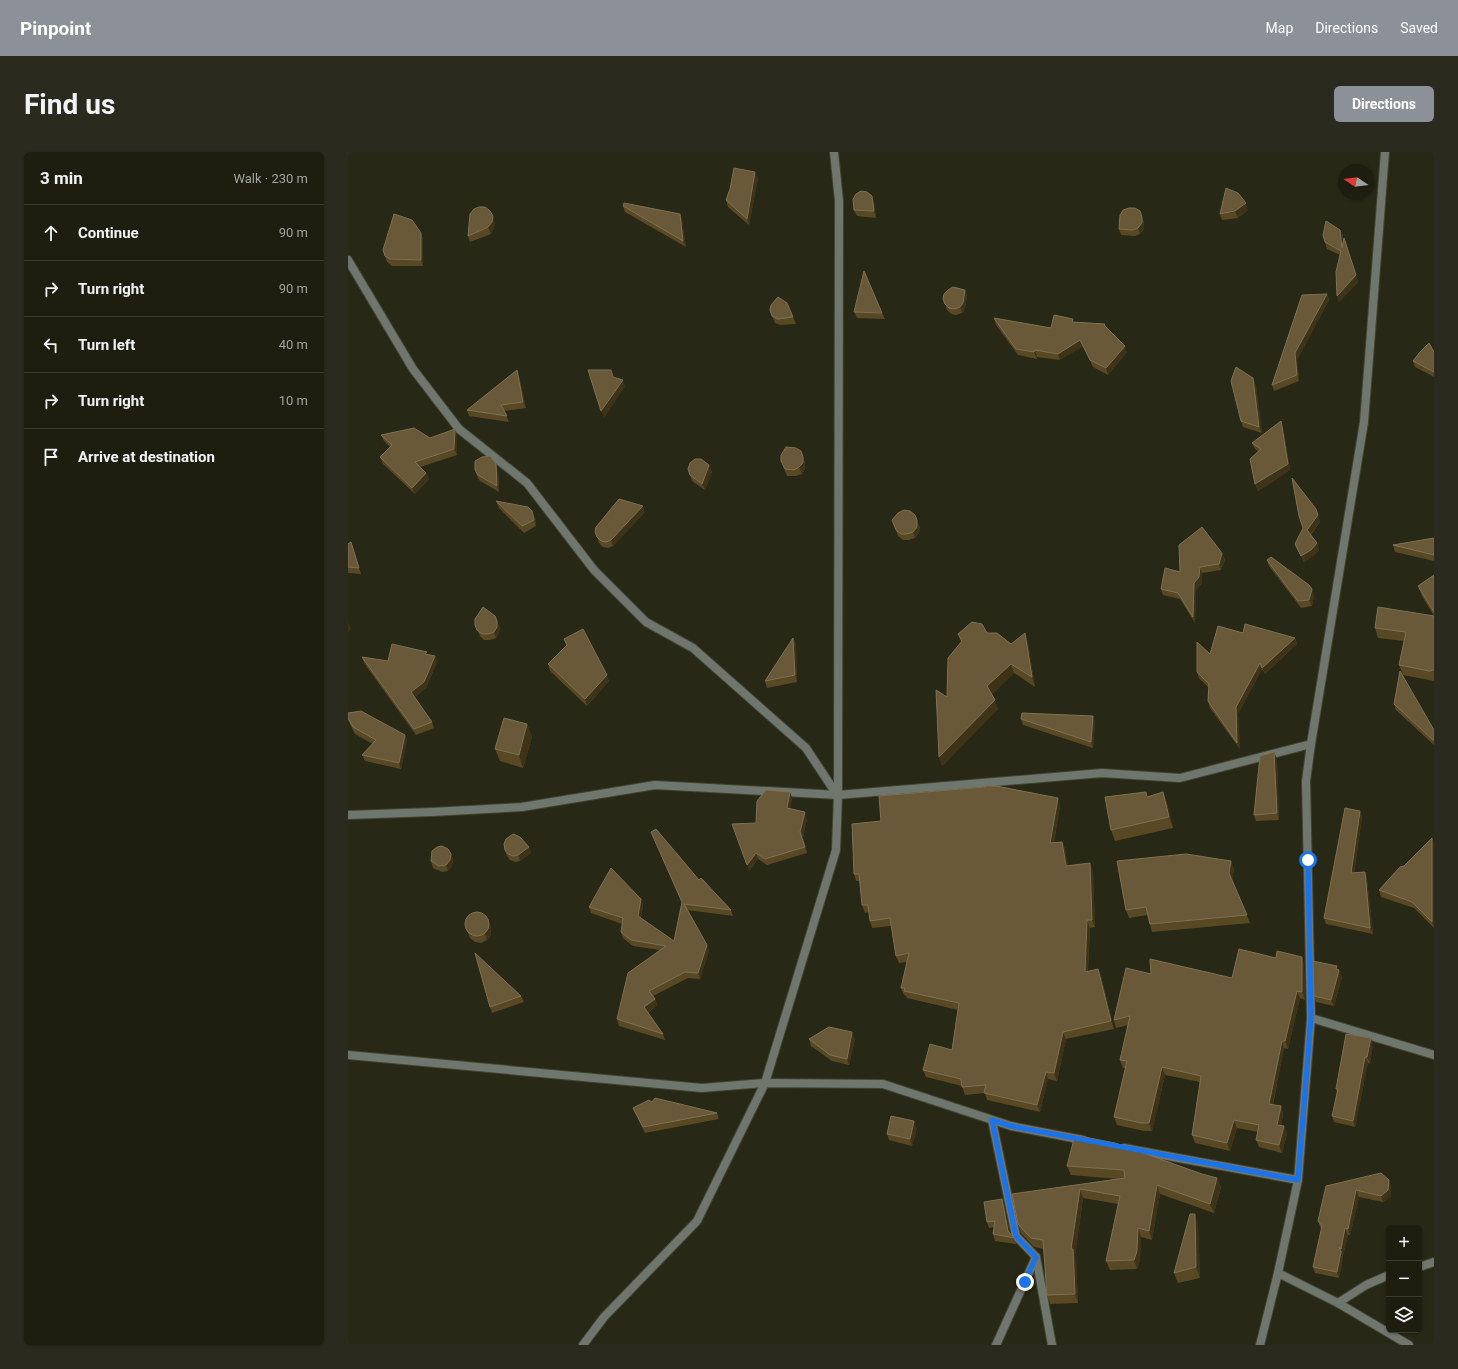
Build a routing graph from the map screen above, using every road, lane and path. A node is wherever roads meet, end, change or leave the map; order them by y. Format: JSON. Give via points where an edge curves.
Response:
{"nodes":[{"id":1,"x":834,"y":152,"type":"edge"},
{"id":2,"x":1385,"y":152,"type":"edge"},
{"id":3,"x":348,"y":260,"type":"edge"},
{"id":4,"x":1311,"y":744,"type":"junction"},
{"id":5,"x":838,"y":795,"type":"junction"},
{"id":6,"x":348,"y":815,"type":"edge"},
{"id":7,"x":1311,"y":1018,"type":"junction"},
{"id":8,"x":348,"y":1055,"type":"edge"},
{"id":9,"x":1434,"y":1055,"type":"edge"},
{"id":10,"x":765,"y":1083,"type":"junction"},
{"id":11,"x":992,"y":1120,"type":"junction"},
{"id":12,"x":1089,"y":1141,"type":"edge"},
{"id":13,"x":1112,"y":1145,"type":"edge"},
{"id":14,"x":1298,"y":1180,"type":"junction"},
{"id":15,"x":1036,"y":1257,"type":"junction"},
{"id":16,"x":1434,"y":1262,"type":"edge"},
{"id":17,"x":1422,"y":1267,"type":"edge"},
{"id":18,"x":1278,"y":1273,"type":"junction"},
{"id":19,"x":1386,"y":1276,"type":"edge"},
{"id":20,"x":1338,"y":1303,"type":"junction"},
{"id":21,"x":583,"y":1345,"type":"edge"},
{"id":22,"x":996,"y":1345,"type":"edge"},
{"id":23,"x":1052,"y":1345,"type":"edge"},
{"id":24,"x":1260,"y":1345,"type":"edge"},
{"id":25,"x":1409,"y":1345,"type":"edge"}],
"edges":[{"from":1,"to":5,"type":"street","via":[[839,201]]},
{"from":2,"to":4,"type":"street","via":[[1364,422]]},
{"from":3,"to":5,"type":"street","via":[[413,370],[459,429],[527,483],[594,570],[646,622],[693,648],[806,748]]},
{"from":4,"to":5,"type":"street","via":[[1180,778],[1102,773]]},
{"from":4,"to":7,"type":"street","via":[[1306,781]]},
{"from":5,"to":6,"type":"street","via":[[655,785],[522,806]]},
{"from":5,"to":10,"type":"street","via":[[836,850]]},
{"from":7,"to":9,"type":"street"},
{"from":7,"to":14,"type":"street"},
{"from":8,"to":10,"type":"street","via":[[702,1088]]},
{"from":10,"to":11,"type":"street","via":[[883,1084]]},
{"from":10,"to":21,"type":"street","via":[[697,1221],[604,1317]]},
{"from":11,"to":12,"type":"street"},
{"from":11,"to":15,"type":"street","via":[[1016,1236]]},
{"from":13,"to":14,"type":"street"},
{"from":14,"to":18,"type":"street"},
{"from":15,"to":22,"type":"street"},
{"from":15,"to":23,"type":"street"},
{"from":16,"to":17,"type":"street"},
{"from":18,"to":20,"type":"street"},
{"from":18,"to":24,"type":"street"},
{"from":19,"to":20,"type":"street"},
{"from":20,"to":25,"type":"street"}]}
